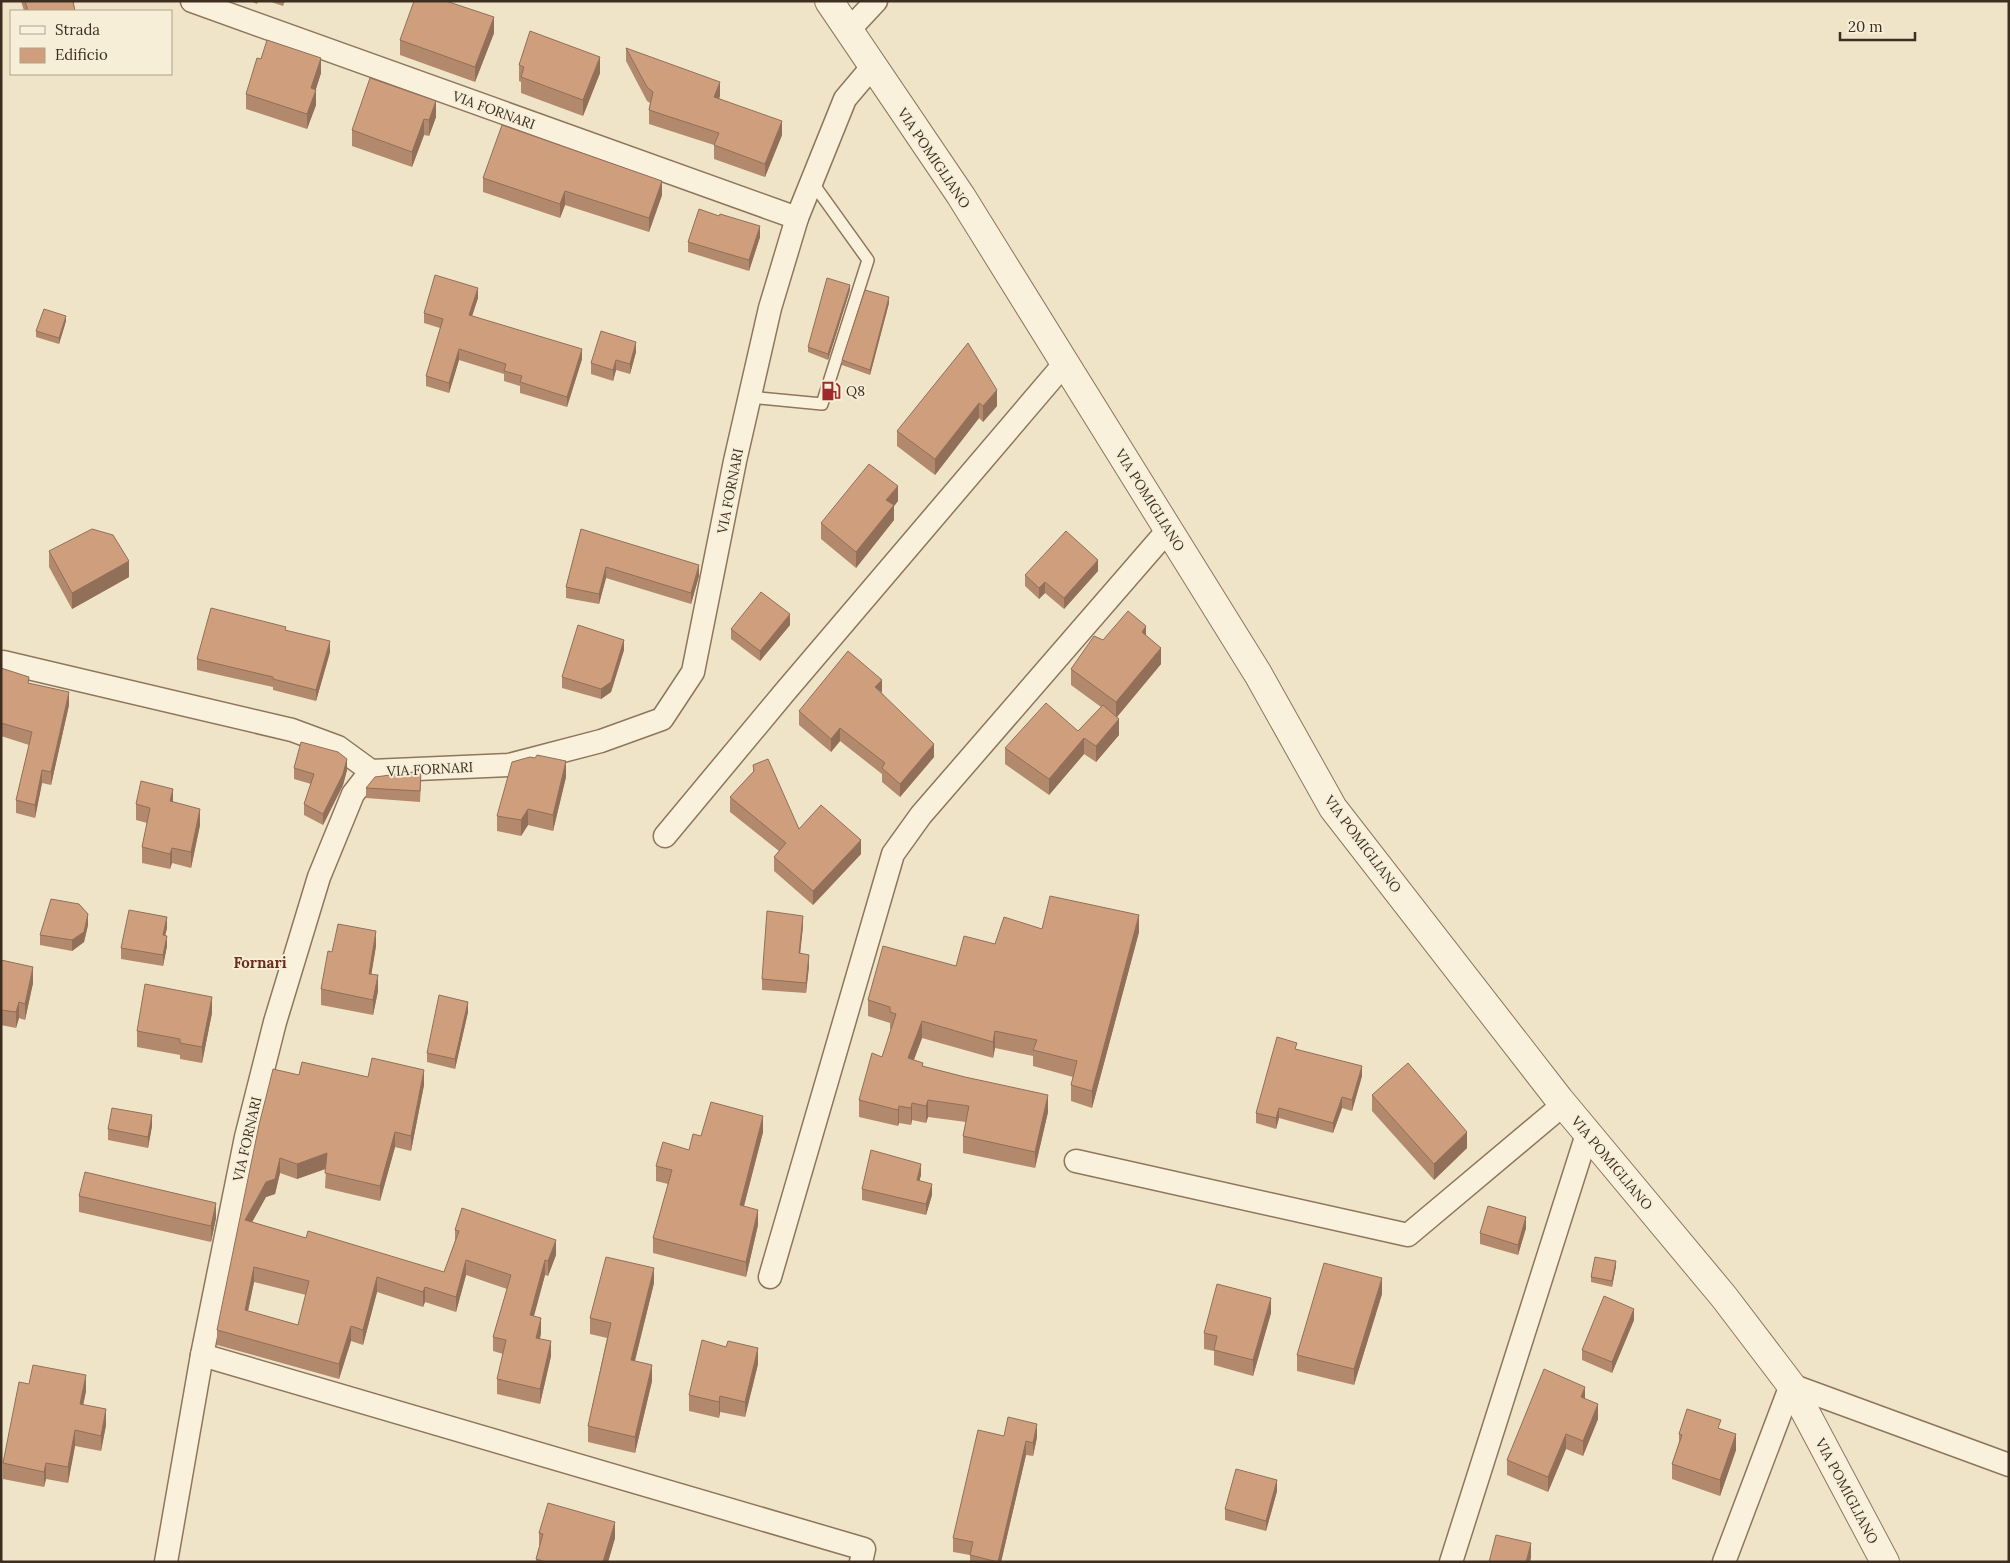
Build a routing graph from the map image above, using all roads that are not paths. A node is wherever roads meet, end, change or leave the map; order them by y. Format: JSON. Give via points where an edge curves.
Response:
{"nodes":[{"id":1,"x":192,"y":1,"type":"edge"},
{"id":2,"x":829,"y":1,"type":"edge"},
{"id":3,"x":876,"y":1,"type":"edge"},
{"id":4,"x":849,"y":30,"type":"junction"},
{"id":5,"x":872,"y":66,"type":"junction"},
{"id":6,"x":812,"y":182,"type":"junction"},
{"id":7,"x":797,"y":218,"type":"junction"},
{"id":8,"x":1065,"y":363,"type":"junction"},
{"id":9,"x":750,"y":397,"type":"junction"},
{"id":10,"x":1168,"y":530,"type":"junction"},
{"id":11,"x":3,"y":662,"type":"dead end"},
{"id":12,"x":371,"y":771,"type":"junction"},
{"id":13,"x":665,"y":836,"type":"dead end"},
{"id":14,"x":1564,"y":1104,"type":"junction"},
{"id":15,"x":1588,"y":1134,"type":"junction"},
{"id":16,"x":1076,"y":1161,"type":"dead end"},
{"id":17,"x":770,"y":1277,"type":"dead end"},
{"id":18,"x":202,"y":1355,"type":"junction"},
{"id":19,"x":1791,"y":1385,"type":"junction"},
{"id":20,"x":2009,"y":1465,"type":"edge"},
{"id":21,"x":166,"y":1562,"type":"edge"},
{"id":22,"x":861,"y":1562,"type":"edge"},
{"id":23,"x":1451,"y":1562,"type":"edge"},
{"id":24,"x":1724,"y":1562,"type":"edge"},
{"id":25,"x":1886,"y":1562,"type":"edge"}],
"edges":[{"from":1,"to":7,"type":"street","name":"VIA FORNARI"},
{"from":2,"to":4,"type":"street","name":"VIA POMIGLIANO"},
{"from":3,"to":4,"type":"street"},
{"from":4,"to":5,"type":"street","name":"VIA POMIGLIANO"},
{"from":5,"to":6,"type":"street","name":"VIA FORNARI","via":[[846,99]]},
{"from":5,"to":8,"type":"street","name":"VIA POMIGLIANO","via":[[961,196]]},
{"from":6,"to":7,"type":"street","name":"VIA FORNARI"},
{"from":6,"to":9,"type":"lane","via":[[868,260],[822,404]]},
{"from":7,"to":9,"type":"street","name":"VIA FORNARI","via":[[770,308]]},
{"from":8,"to":10,"type":"street","name":"VIA POMIGLIANO"},
{"from":8,"to":13,"type":"street"},
{"from":9,"to":12,"type":"street","name":"VIA FORNARI","via":[[693,672],[662,719],[601,741],[509,765]]},
{"from":10,"to":14,"type":"street","name":"VIA POMIGLIANO","via":[[1258,674],[1333,808]]},
{"from":10,"to":17,"type":"street","via":[[921,815],[893,854]]},
{"from":11,"to":12,"type":"street","via":[[292,730],[338,747]]},
{"from":12,"to":18,"type":"street","name":"VIA FORNARI","via":[[353,794],[319,877],[275,1022],[246,1137]]},
{"from":14,"to":15,"type":"street","name":"VIA POMIGLIANO"},
{"from":14,"to":16,"type":"street","via":[[1408,1234]]},
{"from":15,"to":19,"type":"street","name":"VIA POMIGLIANO","via":[[1724,1297]]},
{"from":15,"to":23,"type":"street"},
{"from":18,"to":21,"type":"street","name":"VIA FORNARI"},
{"from":18,"to":22,"type":"street","via":[[864,1549]]},
{"from":19,"to":20,"type":"street"},
{"from":19,"to":24,"type":"street"},
{"from":19,"to":25,"type":"street","name":"VIA POMIGLIANO"}]}
